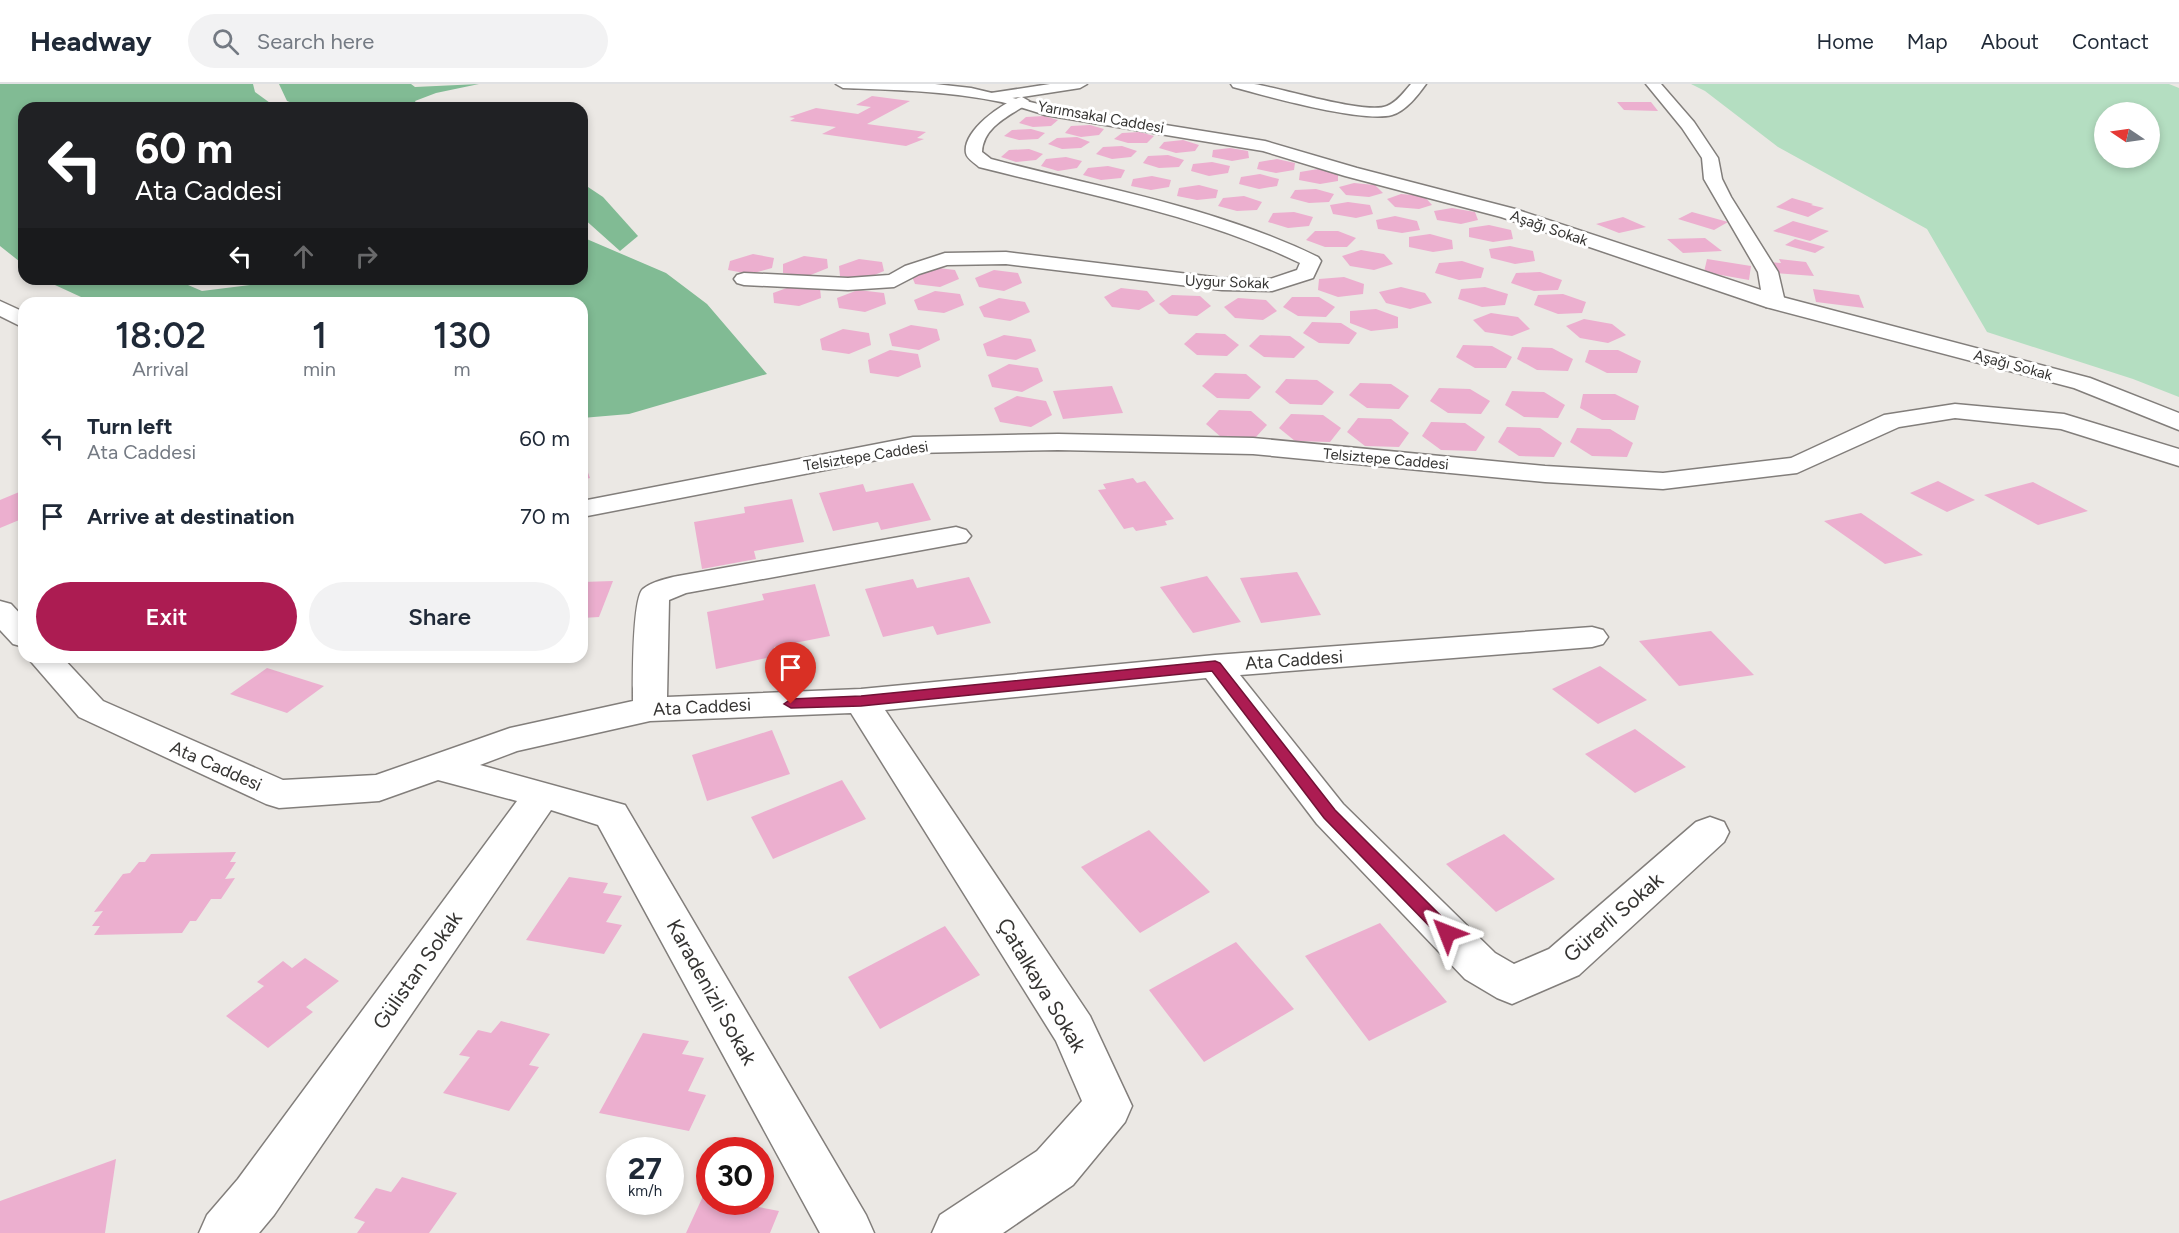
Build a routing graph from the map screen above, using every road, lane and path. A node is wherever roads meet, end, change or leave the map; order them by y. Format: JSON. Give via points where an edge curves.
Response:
{"nodes":[{"id":1,"x":843,"y":84,"type":"edge"},
{"id":2,"x":1080,"y":84,"type":"edge"},
{"id":3,"x":1238,"y":84,"type":"edge"},
{"id":4,"x":1419,"y":84,"type":"edge"},
{"id":5,"x":1653,"y":84,"type":"edge"},
{"id":6,"x":995,"y":96,"type":"junction"},
{"id":7,"x":1022,"y":101,"type":"junction"},
{"id":8,"x":1321,"y":163,"type":"joint"},
{"id":9,"x":744,"y":279,"type":"dead end"},
{"id":10,"x":1774,"y":302,"type":"junction"},
{"id":11,"x":0,"y":307,"type":"edge"},
{"id":12,"x":18,"y":318,"type":"edge"},
{"id":13,"x":2179,"y":422,"type":"edge"},
{"id":14,"x":2179,"y":458,"type":"edge"},
{"id":15,"x":588,"y":508,"type":"edge"},
{"id":16,"x":956,"y":536,"type":"dead end"},
{"id":17,"x":0,"y":611,"type":"edge"},
{"id":18,"x":18,"y":630,"type":"edge"},
{"id":19,"x":1592,"y":637,"type":"dead end"},
{"id":20,"x":49,"y":663,"type":"edge"},
{"id":21,"x":1215,"y":666,"type":"junction"},
{"id":22,"x":861,"y":701,"type":"junction"},
{"id":23,"x":650,"y":709,"type":"junction"},
{"id":24,"x":437,"y":767,"type":"junction"},
{"id":25,"x":542,"y":794,"type":"junction"},
{"id":26,"x":1710,"y":832,"type":"dead end"},
{"id":27,"x":225,"y":1233,"type":"edge"},
{"id":28,"x":848,"y":1233,"type":"edge"},
{"id":29,"x":958,"y":1233,"type":"edge"}],
"edges":[{"from":1,"to":6,"type":"street","name":"Yarımsakal Caddesi","via":[[909,86]]},
{"from":2,"to":6,"type":"street"},
{"from":3,"to":4,"type":"street","via":[[1371,112],[1390,111]]},
{"from":5,"to":10,"type":"street","via":[[1710,158],[1713,179],[1767,272]]},
{"from":6,"to":7,"type":"street","name":"Yarımsakal Caddesi"},
{"from":7,"to":8,"type":"street","name":"Yarımsakal Caddesi","via":[[1045,110],[1265,146]]},
{"from":7,"to":9,"type":"street","name":"Uygur Sokak","via":[[981,130],[973,145],[974,154],[985,163],[1126,196],[1276,244],[1311,261],[1306,274],[1272,285],[1222,284],[1006,258],[945,260],[912,270],[894,281],[848,285]]},
{"from":8,"to":10,"type":"street","name":"Aşağı Sokak","via":[[1508,213]]},
{"from":10,"to":13,"type":"street","name":"Aşağı Sokak","via":[[2082,383]]},
{"from":11,"to":12,"type":"street"},
{"from":14,"to":15,"type":"street","name":"Telsiztepe Caddesi","via":[[2064,422],[1955,411],[1893,420],[1797,465],[1663,481],[1545,474],[1253,446],[1058,442],[913,445]]},
{"from":16,"to":23,"type":"street","via":[[678,585],[654,595]]},
{"from":17,"to":18,"type":"street"},
{"from":19,"to":21,"type":"street","name":"Ata Caddesi"},
{"from":20,"to":24,"type":"street","name":"Ata Caddesi","via":[[91,709],[279,794],[379,788]]},
{"from":21,"to":22,"type":"street","name":"Ata Caddesi"},
{"from":21,"to":26,"type":"street","name":"Gürerli Sokak","via":[[1330,814],[1480,966],[1512,985],[1564,962]]},
{"from":22,"to":23,"type":"street","name":"Ata Caddesi"},
{"from":22,"to":29,"type":"street","name":"Çatalkaya Sokak","via":[[1074,1030],[1108,1106],[1055,1168]]},
{"from":23,"to":24,"type":"street","name":"Ata Caddesi","via":[[510,740]]},
{"from":24,"to":25,"type":"street"},
{"from":25,"to":27,"type":"street","name":"Gülistan Sokak","via":[[256,1197]]},
{"from":25,"to":28,"type":"street","name":"Karadenizli Sokak","via":[[612,815]]}]}
